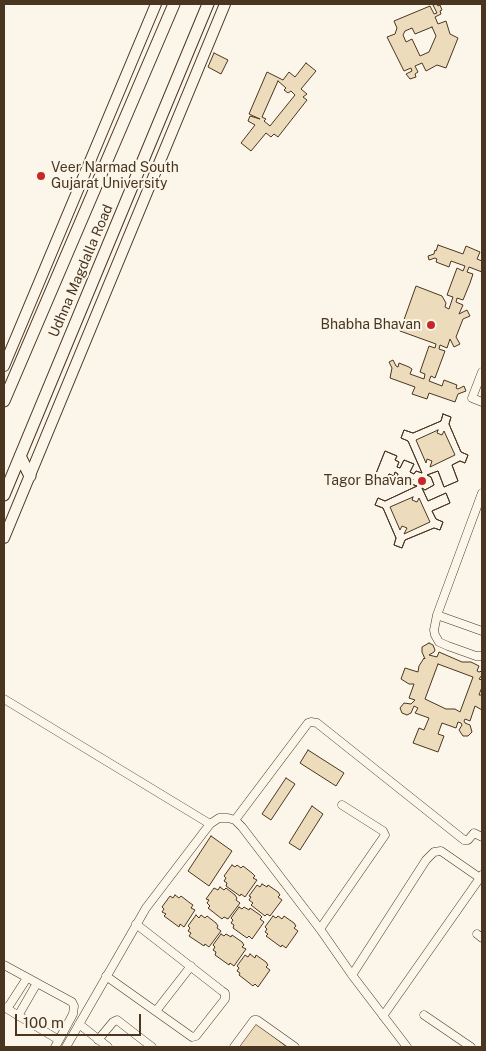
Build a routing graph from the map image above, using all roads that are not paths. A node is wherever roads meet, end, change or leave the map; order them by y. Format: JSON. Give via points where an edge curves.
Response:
{"nodes":[{"id":1,"x":156,"y":4,"type":"edge"},
{"id":2,"x":174,"y":4,"type":"edge"},
{"id":3,"x":208,"y":4,"type":"edge"},
{"id":4,"x":225,"y":4,"type":"edge"},
{"id":5,"x":4,"y":366,"type":"edge"},
{"id":6,"x":482,"y":372,"type":"edge"},
{"id":7,"x":4,"y":401,"type":"edge"},
{"id":8,"x":482,"y":402,"type":"edge"},
{"id":9,"x":20,"y":456,"type":"junction"},
{"id":10,"x":30,"y":476,"type":"junction"},
{"id":11,"x":6,"y":490,"type":"edge"},
{"id":12,"x":482,"y":493,"type":"edge"},
{"id":13,"x":4,"y":538,"type":"edge"},
{"id":14,"x":437,"y":615,"type":"junction"},
{"id":15,"x":482,"y":631,"type":"edge"},
{"id":16,"x":482,"y":656,"type":"edge"},
{"id":17,"x":4,"y":698,"type":"edge"},
{"id":18,"x":342,"y":805,"type":"dead end"},
{"id":19,"x":235,"y":820,"type":"junction"},
{"id":20,"x":210,"y":824,"type":"junction"},
{"id":21,"x":482,"y":837,"type":"edge"},
{"id":22,"x":481,"y":876,"type":"edge"},
{"id":23,"x":136,"y":924,"type":"junction"},
{"id":24,"x":320,"y":929,"type":"junction"},
{"id":25,"x":4,"y":965,"type":"edge"},
{"id":26,"x":191,"y":966,"type":"junction"},
{"id":27,"x":352,"y":975,"type":"junction"},
{"id":28,"x":106,"y":976,"type":"junction"},
{"id":29,"x":27,"y":978,"type":"junction"},
{"id":30,"x":37,"y":983,"type":"junction"},
{"id":31,"x":5,"y":1008,"type":"edge"},
{"id":32,"x":156,"y":1011,"type":"junction"},
{"id":33,"x":424,"y":1014,"type":"dead end"},
{"id":34,"x":18,"y":1016,"type":"junction"},
{"id":35,"x":383,"y":1016,"type":"junction"},
{"id":36,"x":79,"y":1024,"type":"junction"},
{"id":37,"x":59,"y":1040,"type":"junction"},
{"id":38,"x":98,"y":1040,"type":"junction"},
{"id":39,"x":55,"y":1047,"type":"edge"},
{"id":40,"x":66,"y":1047,"type":"edge"},
{"id":41,"x":108,"y":1047,"type":"edge"},
{"id":42,"x":152,"y":1047,"type":"edge"},
{"id":43,"x":234,"y":1047,"type":"edge"},
{"id":44,"x":294,"y":1047,"type":"edge"},
{"id":45,"x":407,"y":1047,"type":"edge"},
{"id":46,"x":471,"y":1047,"type":"edge"}],
"edges":[{"from":1,"to":5,"type":"street"},
{"from":2,"to":7,"type":"main road","name":"Udhna Magdalla Road"},
{"from":3,"to":9,"type":"main road","name":"Udhna Magdalla Road"},
{"from":4,"to":10,"type":"street"},
{"from":6,"to":8,"type":"street","via":[[472,398]]},
{"from":9,"to":10,"type":"main road"},
{"from":9,"to":11,"type":"main road","name":"Udhna Magdalla Road"},
{"from":10,"to":13,"type":"street"},
{"from":12,"to":14,"type":"street"},
{"from":14,"to":15,"type":"street"},
{"from":14,"to":16,"type":"street","via":[[434,630],[439,642]]},
{"from":17,"to":20,"type":"street"},
{"from":18,"to":24,"type":"street","via":[[382,831],[384,836]]},
{"from":19,"to":20,"type":"street","via":[[219,818]]},
{"from":19,"to":21,"type":"street","via":[[310,722],[318,723],[464,840],[474,833]]},
{"from":19,"to":24,"type":"street"},
{"from":20,"to":23,"type":"street"},
{"from":22,"to":27,"type":"street","via":[[441,851],[434,852]]},
{"from":22,"to":35,"type":"street"},
{"from":23,"to":26,"type":"street"},
{"from":23,"to":28,"type":"street"},
{"from":24,"to":27,"type":"street"},
{"from":25,"to":29,"type":"street"},
{"from":26,"to":32,"type":"street"},
{"from":26,"to":32,"type":"street","via":[[222,991],[225,999],[192,1037]]},
{"from":27,"to":35,"type":"street"},
{"from":28,"to":32,"type":"street"},
{"from":28,"to":36,"type":"street"},
{"from":29,"to":30,"type":"street"},
{"from":29,"to":31,"type":"street"},
{"from":30,"to":34,"type":"street"},
{"from":30,"to":37,"type":"street","via":[[74,1006],[74,1014]]},
{"from":31,"to":34,"type":"street"},
{"from":33,"to":46,"type":"street"},
{"from":34,"to":37,"type":"street"},
{"from":35,"to":45,"type":"street"},
{"from":36,"to":38,"type":"street"},
{"from":36,"to":40,"type":"street"},
{"from":37,"to":39,"type":"street"},
{"from":38,"to":41,"type":"street"},
{"from":38,"to":42,"type":"street","via":[[117,1020]]},
{"from":43,"to":44,"type":"street","via":[[257,1020]]}]}
